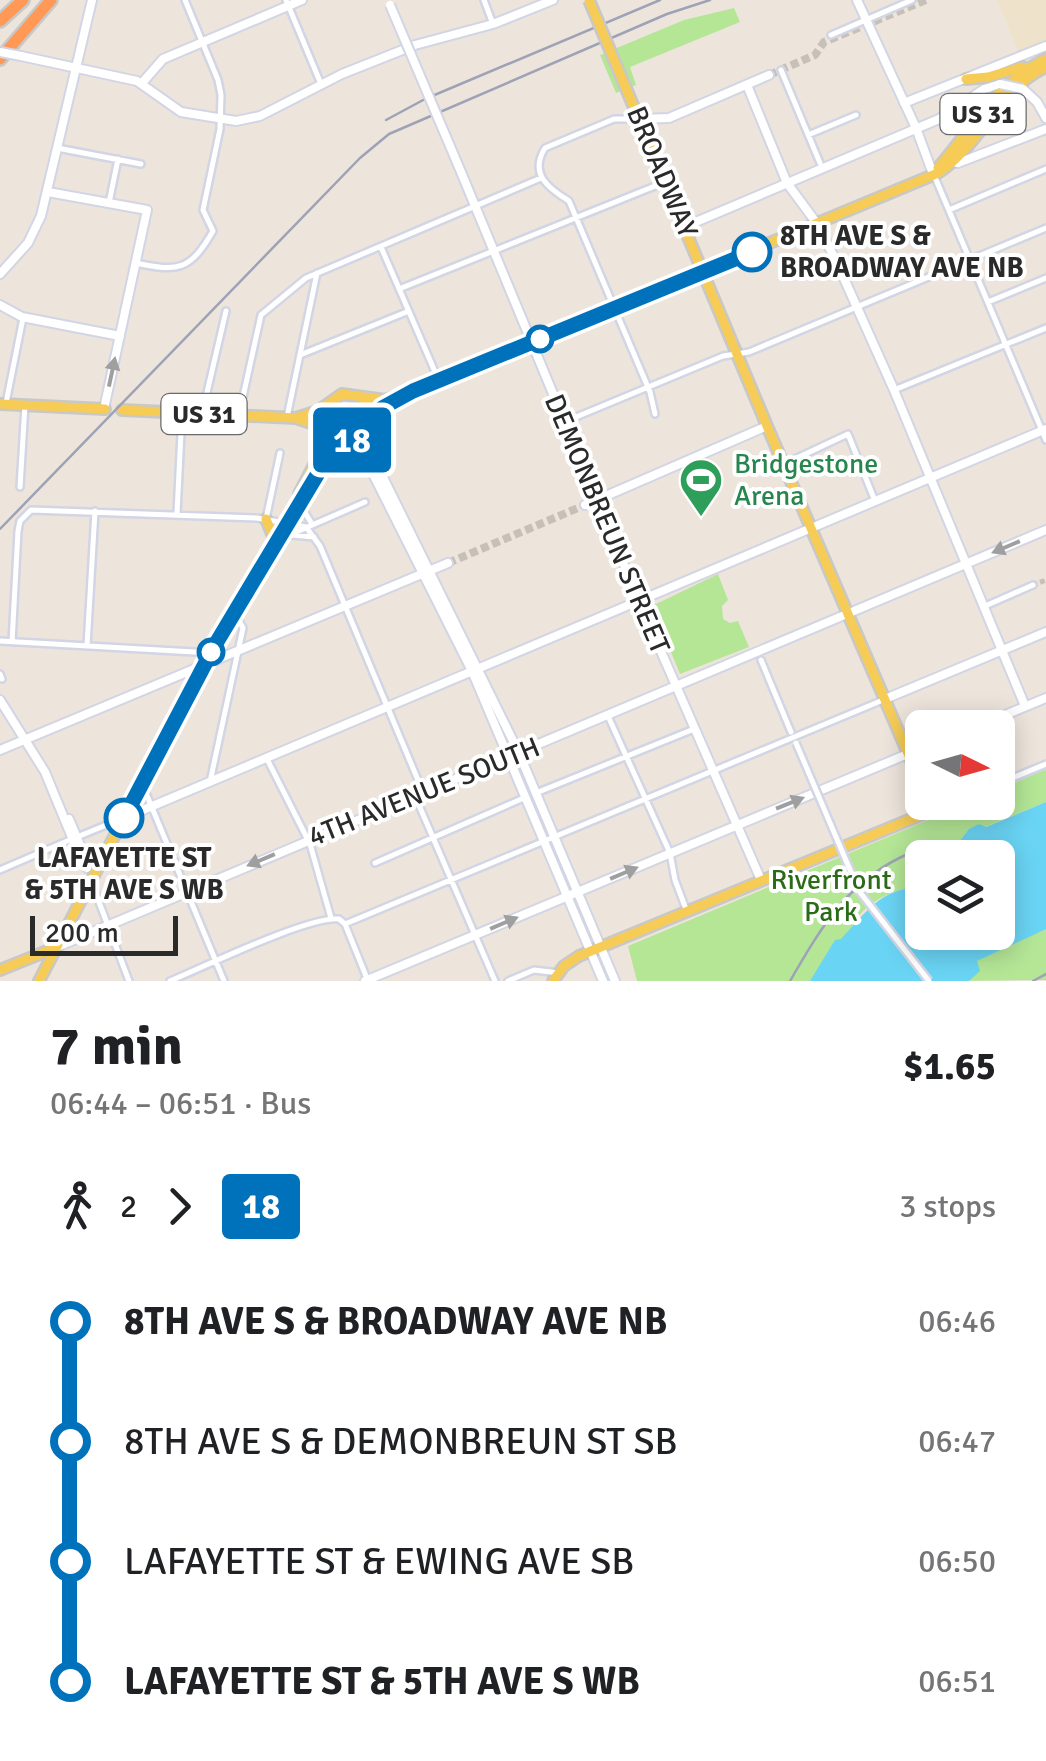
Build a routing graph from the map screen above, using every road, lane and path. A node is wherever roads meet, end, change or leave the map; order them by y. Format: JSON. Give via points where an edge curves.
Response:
{"nodes":[{"id":1,"x":22,"y":0,"type":"edge"},
{"id":2,"x":51,"y":0,"type":"edge"},
{"id":3,"x":62,"y":0,"type":"edge"},
{"id":4,"x":92,"y":0,"type":"edge"},
{"id":5,"x":185,"y":0,"type":"edge"},
{"id":6,"x":302,"y":0,"type":"edge"},
{"id":7,"x":484,"y":0,"type":"edge"},
{"id":8,"x":553,"y":0,"type":"edge"},
{"id":9,"x":589,"y":0,"type":"edge"},
{"id":10,"x":857,"y":0,"type":"edge"},
{"id":11,"x":912,"y":0,"type":"edge"},
{"id":12,"x":389,"y":2,"type":"edge"},
{"id":13,"x":287,"y":3,"type":"edge"},
{"id":14,"x":866,"y":20,"type":"junction"},
{"id":15,"x":0,"y":21,"type":"edge"},
{"id":16,"x":493,"y":24,"type":"junction"},
{"id":17,"x":26,"y":26,"type":"junction"},
{"id":18,"x":831,"y":34,"type":"dead end"},
{"id":19,"x":203,"y":42,"type":"junction"},
{"id":20,"x":1046,"y":46,"type":"edge"},
{"id":21,"x":0,"y":56,"type":"edge"},
{"id":22,"x":1044,"y":62,"type":"edge"},
{"id":23,"x":76,"y":67,"type":"junction"},
{"id":24,"x":781,"y":70,"type":"dead end"},
{"id":25,"x":769,"y":75,"type":"tunnel mouth"},
{"id":26,"x":966,"y":79,"type":"junction"},
{"id":27,"x":142,"y":83,"type":"junction"},
{"id":28,"x":321,"y":84,"type":"junction"},
{"id":29,"x":747,"y":85,"type":"junction"},
{"id":30,"x":904,"y":103,"type":"junction"},
{"id":31,"x":856,"y":115,"type":"dead end"},
{"id":32,"x":1046,"y":118,"type":"edge"},
{"id":33,"x":640,"y":120,"type":"junction"},
{"id":34,"x":220,"y":121,"type":"junction"},
{"id":35,"x":916,"y":128,"type":"junction"},
{"id":36,"x":1046,"y":129,"type":"edge"},
{"id":37,"x":808,"y":135,"type":"junction"},
{"id":38,"x":58,"y":148,"type":"junction"},
{"id":39,"x":118,"y":160,"type":"junction"},
{"id":40,"x":953,"y":162,"type":"junction"},
{"id":41,"x":820,"y":163,"type":"dead end"},
{"id":42,"x":141,"y":164,"type":"dead end"},
{"id":43,"x":1046,"y":169,"type":"edge"},
{"id":44,"x":933,"y":174,"type":"junction"},
{"id":45,"x":541,"y":178,"type":"junction"},
{"id":46,"x":666,"y":182,"type":"junction"},
{"id":47,"x":787,"y":183,"type":"junction"},
{"id":48,"x":48,"y":192,"type":"junction"},
{"id":49,"x":109,"y":203,"type":"junction"},
{"id":50,"x":475,"y":206,"type":"junction"},
{"id":51,"x":949,"y":210,"type":"junction"},
{"id":52,"x":577,"y":220,"type":"junction"},
{"id":53,"x":818,"y":225,"type":"junction"},
{"id":54,"x":684,"y":227,"type":"junction"},
{"id":55,"x":1046,"y":228,"type":"edge"},
{"id":56,"x":381,"y":247,"type":"junction"},
{"id":57,"x":493,"y":251,"type":"junction"},
{"id":58,"x":970,"y":260,"type":"junction"},
{"id":59,"x":136,"y":263,"type":"junction"},
{"id":60,"x":317,"y":273,"type":"junction"},
{"id":61,"x":703,"y":273,"type":"junction"},
{"id":62,"x":0,"y":274,"type":"edge"},
{"id":63,"x":1046,"y":278,"type":"edge"},
{"id":64,"x":399,"y":289,"type":"junction"},
{"id":65,"x":988,"y":302,"type":"junction"},
{"id":66,"x":0,"y":305,"type":"edge"},
{"id":67,"x":857,"y":307,"type":"junction"},
{"id":68,"x":615,"y":309,"type":"junction"},
{"id":69,"x":226,"y":311,"type":"dead end"},
{"id":70,"x":408,"y":311,"type":"junction"},
{"id":71,"x":23,"y":318,"type":"junction"},
{"id":72,"x":1046,"y":328,"type":"edge"},
{"id":73,"x":120,"y":336,"type":"junction"},
{"id":74,"x":531,"y":343,"type":"junction"},
{"id":75,"x":1006,"y":345,"type":"junction"},
{"id":76,"x":738,"y":353,"type":"junction"},
{"id":77,"x":300,"y":355,"type":"junction"},
{"id":78,"x":438,"y":381,"type":"junction"},
{"id":79,"x":648,"y":386,"type":"junction"},
{"id":80,"x":894,"y":390,"type":"junction"},
{"id":81,"x":413,"y":391,"type":"junction"},
{"id":82,"x":363,"y":398,"type":"junction"},
{"id":83,"x":3,"y":404,"type":"edge"},
{"id":84,"x":329,"y":404,"type":"junction"},
{"id":85,"x":24,"y":405,"type":"junction"},
{"id":86,"x":105,"y":409,"type":"joint"},
{"id":87,"x":122,"y":410,"type":"dead end"},
{"id":88,"x":182,"y":412,"type":"junction"},
{"id":89,"x":202,"y":414,"type":"junction"},
{"id":90,"x":655,"y":414,"type":"dead end"},
{"id":91,"x":239,"y":415,"type":"junction"},
{"id":92,"x":292,"y":418,"type":"junction"},
{"id":93,"x":564,"y":422,"type":"junction"},
{"id":94,"x":370,"y":424,"type":"junction"},
{"id":95,"x":766,"y":426,"type":"junction"},
{"id":96,"x":330,"y":430,"type":"junction"},
{"id":97,"x":1045,"y":433,"type":"edge"},
{"id":98,"x":346,"y":440,"type":"junction"},
{"id":99,"x":280,"y":453,"type":"dead end"},
{"id":100,"x":783,"y":465,"type":"junction"},
{"id":101,"x":865,"y":468,"type":"dead end"},
{"id":102,"x":857,"y":472,"type":"dead end"},
{"id":103,"x":930,"y":478,"type":"junction"},
{"id":104,"x":20,"y":487,"type":"dead end"},
{"id":105,"x":303,"y":499,"type":"junction"},
{"id":106,"x":596,"y":500,"type":"junction"},
{"id":107,"x":875,"y":501,"type":"junction"},
{"id":108,"x":366,"y":502,"type":"dead end"},
{"id":109,"x":585,"y":505,"type":"tunnel mouth"},
{"id":110,"x":95,"y":511,"type":"junction"},
{"id":111,"x":177,"y":514,"type":"junction"},
{"id":112,"x":266,"y":519,"type":"junction"},
{"id":113,"x":286,"y":522,"type":"junction"},
{"id":114,"x":309,"y":526,"type":"junction"},
{"id":115,"x":812,"y":528,"type":"junction"},
{"id":116,"x":1046,"y":530,"type":"edge"},
{"id":117,"x":291,"y":535,"type":"junction"},
{"id":118,"x":314,"y":536,"type":"junction"},
{"id":119,"x":275,"y":542,"type":"junction"},
{"id":120,"x":448,"y":562,"type":"tunnel mouth"},
{"id":121,"x":966,"y":565,"type":"junction"},
{"id":122,"x":431,"y":569,"type":"junction"},
{"id":123,"x":421,"y":574,"type":"junction"},
{"id":124,"x":1033,"y":586,"type":"tunnel mouth"},
{"id":125,"x":639,"y":601,"type":"junction"},
{"id":126,"x":345,"y":605,"type":"junction"},
{"id":127,"x":984,"y":606,"type":"junction"},
{"id":128,"x":234,"y":612,"type":"junction"},
{"id":129,"x":849,"y":614,"type":"junction"},
{"id":130,"x":1046,"y":632,"type":"edge"},
{"id":131,"x":222,"y":633,"type":"junction"},
{"id":132,"x":0,"y":642,"type":"edge"},
{"id":133,"x":12,"y":642,"type":"junction"},
{"id":134,"x":88,"y":646,"type":"junction"},
{"id":135,"x":236,"y":650,"type":"junction"},
{"id":136,"x":1002,"y":650,"type":"junction"},
{"id":137,"x":211,"y":652,"type":"junction"},
{"id":138,"x":223,"y":656,"type":"junction"},
{"id":139,"x":761,"y":660,"type":"dead end"},
{"id":140,"x":204,"y":664,"type":"junction"},
{"id":141,"x":476,"y":670,"type":"junction"},
{"id":142,"x":676,"y":688,"type":"junction"},
{"id":143,"x":1046,"y":698,"type":"edge"},
{"id":144,"x":885,"y":699,"type":"junction"},
{"id":145,"x":0,"y":700,"type":"edge"},
{"id":146,"x":1026,"y":706,"type":"junction"},
{"id":147,"x":388,"y":707,"type":"junction"},
{"id":148,"x":1015,"y":711,"type":"edge"},
{"id":149,"x":608,"y":716,"type":"junction"},
{"id":150,"x":694,"y":729,"type":"junction"},
{"id":151,"x":791,"y":732,"type":"dead end"},
{"id":152,"x":26,"y":739,"type":"junction"},
{"id":153,"x":796,"y":743,"type":"dead end"},
{"id":154,"x":905,"y":747,"type":"edge"},
{"id":155,"x":0,"y":750,"type":"edge"},
{"id":156,"x":515,"y":755,"type":"junction"},
{"id":157,"x":905,"y":755,"type":"edge"},
{"id":158,"x":625,"y":757,"type":"junction"},
{"id":159,"x":266,"y":758,"type":"junction"},
{"id":160,"x":1046,"y":764,"type":"edge"},
{"id":161,"x":713,"y":771,"type":"junction"},
{"id":162,"x":1015,"y":777,"type":"edge"},
{"id":163,"x":142,"y":782,"type":"junction"},
{"id":164,"x":210,"y":782,"type":"junction"},
{"id":165,"x":536,"y":793,"type":"junction"},
{"id":166,"x":419,"y":794,"type":"junction"},
{"id":167,"x":526,"y":797,"type":"junction"},
{"id":168,"x":646,"y":799,"type":"junction"},
{"id":169,"x":152,"y":806,"type":"junction"},
{"id":170,"x":124,"y":818,"type":"junction"},
{"id":171,"x":905,"y":818,"type":"edge"},
{"id":172,"x":737,"y":826,"type":"junction"},
{"id":173,"x":433,"y":837,"type":"junction"},
{"id":174,"x":555,"y":837,"type":"junction"},
{"id":175,"x":75,"y":838,"type":"junction"},
{"id":176,"x":308,"y":840,"type":"junction"},
{"id":177,"x":544,"y":842,"type":"junction"},
{"id":178,"x":670,"y":854,"type":"junction"},
{"id":179,"x":375,"y":863,"type":"dead end"},
{"id":180,"x":0,"y":870,"type":"edge"},
{"id":181,"x":760,"y":880,"type":"junction"},
{"id":182,"x":91,"y":881,"type":"junction"},
{"id":183,"x":451,"y":881,"type":"junction"},
{"id":184,"x":186,"y":892,"type":"junction"},
{"id":185,"x":578,"y":892,"type":"junction"},
{"id":186,"x":566,"y":897,"type":"junction"},
{"id":187,"x":686,"y":910,"type":"junction"},
{"id":188,"x":332,"y":918,"type":"junction"},
{"id":189,"x":346,"y":924,"type":"junction"},
{"id":190,"x":105,"y":925,"type":"junction"},
{"id":191,"x":474,"y":935,"type":"junction"},
{"id":192,"x":57,"y":947,"type":"junction"},
{"id":193,"x":595,"y":949,"type":"junction"},
{"id":194,"x":216,"y":962,"type":"junction"},
{"id":195,"x":0,"y":970,"type":"edge"},
{"id":196,"x":556,"y":977,"type":"edge"},
{"id":197,"x":39,"y":981,"type":"edge"},
{"id":198,"x":129,"y":981,"type":"edge"},
{"id":199,"x":170,"y":981,"type":"edge"},
{"id":200,"x":224,"y":981,"type":"edge"},
{"id":201,"x":367,"y":981,"type":"edge"},
{"id":202,"x":495,"y":981,"type":"edge"},
{"id":203,"x":508,"y":981,"type":"edge"},
{"id":204,"x":603,"y":981,"type":"edge"},
{"id":205,"x":615,"y":981,"type":"edge"},
{"id":206,"x":928,"y":981,"type":"edge"}],
"edges":[{"from":1,"to":15,"type":"highway"},
{"from":2,"to":17,"type":"highway"},
{"from":3,"to":17,"type":"highway"},
{"from":4,"to":23,"type":"street"},
{"from":5,"to":19,"type":"street"},
{"from":6,"to":13,"type":"street"},
{"from":7,"to":16,"type":"street"},
{"from":8,"to":16,"type":"street"},
{"from":9,"to":33,"type":"main road","name":"BROADWAY","bridge":true},
{"from":10,"to":14,"type":"street"},
{"from":11,"to":14,"type":"street"},
{"from":12,"to":50,"type":"street","name":"DEMONBREUN STREET","bridge":true},
{"from":13,"to":19,"type":"street"},
{"from":13,"to":28,"type":"street"},
{"from":14,"to":18,"type":"street"},
{"from":14,"to":30,"type":"street"},
{"from":16,"to":28,"type":"street","via":[[415,45]]},
{"from":17,"to":21,"type":"highway"},
{"from":19,"to":27,"type":"street","via":[[154,65]]},
{"from":19,"to":34,"type":"street","via":[[218,80]]},
{"from":20,"to":26,"type":"street"},
{"from":21,"to":23,"type":"street","bridge":true},
{"from":22,"to":26,"type":"main road"},
{"from":22,"to":40,"type":"main road","number":"US 31"},
{"from":22,"to":44,"type":"main road","number":"US 31","via":[[999,92]]},
{"from":23,"to":27,"type":"street"},
{"from":23,"to":38,"type":"street"},
{"from":24,"to":37,"type":"street"},
{"from":25,"to":29,"type":"street"},
{"from":26,"to":30,"type":"street"},
{"from":27,"to":34,"type":"street","via":[[181,112]]},
{"from":28,"to":34,"type":"street","via":[[260,116]]},
{"from":29,"to":33,"type":"street","via":[[669,118]]},
{"from":29,"to":47,"type":"street"},
{"from":30,"to":35,"type":"street"},
{"from":31,"to":37,"type":"street"},
{"from":32,"to":35,"type":"street","bridge":true,"via":[[1023,89],[1000,84]]},
{"from":33,"to":45,"type":"street","via":[[614,119],[545,148]]},
{"from":33,"to":46,"type":"main road","name":"BROADWAY"},
{"from":34,"to":59,"type":"street","via":[[202,210],[213,226],[211,236],[175,270]]},
{"from":35,"to":44,"type":"street"},
{"from":35,"to":47,"type":"street"},
{"from":36,"to":40,"type":"street"},
{"from":37,"to":41,"type":"street"},
{"from":38,"to":39,"type":"street"},
{"from":38,"to":48,"type":"street"},
{"from":39,"to":42,"type":"street"},
{"from":39,"to":49,"type":"street"},
{"from":40,"to":44,"type":"main road","number":"US 31"},
{"from":43,"to":51,"type":"street"},
{"from":44,"to":51,"type":"street"},
{"from":44,"to":53,"type":"main road","number":"US 31"},
{"from":45,"to":50,"type":"street"},
{"from":45,"to":52,"type":"street","via":[[569,200]]},
{"from":46,"to":52,"type":"street"},
{"from":46,"to":54,"type":"main road","name":"BROADWAY"},
{"from":47,"to":53,"type":"street"},
{"from":47,"to":54,"type":"street"},
{"from":48,"to":49,"type":"street"},
{"from":48,"to":62,"type":"street","via":[[28,243]]},
{"from":49,"to":59,"type":"street","via":[[146,210]]},
{"from":50,"to":56,"type":"street"},
{"from":50,"to":57,"type":"street","name":"DEMONBREUN STREET"},
{"from":51,"to":58,"type":"street"},
{"from":52,"to":57,"type":"street"},
{"from":52,"to":68,"type":"street"},
{"from":53,"to":61,"type":"main road","number":"US 31"},
{"from":53,"to":67,"type":"street"},
{"from":54,"to":61,"type":"main road","name":"BROADWAY"},
{"from":55,"to":58,"type":"street"},
{"from":56,"to":60,"type":"street"},
{"from":56,"to":64,"type":"street"},
{"from":57,"to":64,"type":"street"},
{"from":57,"to":74,"type":"street","name":"DEMONBREUN STREET"},
{"from":58,"to":65,"type":"street"},
{"from":58,"to":67,"type":"street"},
{"from":59,"to":73,"type":"street"},
{"from":60,"to":77,"type":"street"},
{"from":60,"to":91,"type":"street","via":[[261,315]]},
{"from":61,"to":68,"type":"main road","number":"US 31"},
{"from":61,"to":76,"type":"main road","name":"BROADWAY"},
{"from":63,"to":65,"type":"street"},
{"from":64,"to":70,"type":"street"},
{"from":65,"to":75,"type":"street"},
{"from":66,"to":71,"type":"street"},
{"from":67,"to":76,"type":"street"},
{"from":67,"to":80,"type":"street"},
{"from":68,"to":74,"type":"main road","number":"US 31"},
{"from":68,"to":79,"type":"street"},
{"from":69,"to":89,"type":"street"},
{"from":70,"to":77,"type":"street"},
{"from":70,"to":78,"type":"street"},
{"from":71,"to":73,"type":"street"},
{"from":71,"to":83,"type":"street"},
{"from":72,"to":75,"type":"street"},
{"from":86,"to":73,"type":"street","one_way":true},
{"from":74,"to":78,"type":"main road","number":"US 31"},
{"from":74,"to":93,"type":"street","name":"DEMONBREUN STREET"},
{"from":75,"to":80,"type":"street"},
{"from":75,"to":97,"type":"street"},
{"from":76,"to":79,"type":"street"},
{"from":76,"to":95,"type":"main road","name":"BROADWAY"},
{"from":77,"to":92,"type":"street"},
{"from":78,"to":81,"type":"main road","number":"US 31"},
{"from":79,"to":90,"type":"street"},
{"from":79,"to":93,"type":"street"},
{"from":80,"to":103,"type":"street"},
{"from":81,"to":82,"type":"main road","number":"US 31"},
{"from":81,"to":94,"type":"main road","number":"US 31"},
{"from":82,"to":84,"type":"main road","number":"US 31","via":[[348,393]]},
{"from":82,"to":94,"type":"main road","via":[[371,408]]},
{"from":83,"to":85,"type":"main road"},
{"from":84,"to":92,"type":"main road","number":"US 31"},
{"from":84,"to":96,"type":"main road"},
{"from":85,"to":86,"type":"main road"},
{"from":85,"to":104,"type":"street"},
{"from":87,"to":88,"type":"main road","number":"US 31"},
{"from":88,"to":89,"type":"main road","number":"US 31"},
{"from":88,"to":111,"type":"street"},
{"from":89,"to":91,"type":"main road","number":"US 31"},
{"from":91,"to":92,"type":"main road","number":"US 31"},
{"from":92,"to":96,"type":"main road","number":"US 31"},
{"from":93,"to":106,"type":"street","name":"DEMONBREUN STREET"},
{"from":94,"to":98,"type":"main road","number":"US 31","via":[[359,438]]},
{"from":94,"to":122,"type":"street","via":[[369,449]]},
{"from":95,"to":100,"type":"main road","name":"BROADWAY"},
{"from":95,"to":106,"type":"street"},
{"from":96,"to":98,"type":"main road","number":"US 31"},
{"from":96,"to":105,"type":"main road","via":[[299,494]]},
{"from":97,"to":103,"type":"street"},
{"from":98,"to":105,"type":"main road","via":[[332,450]]},
{"from":98,"to":123,"type":"street","via":[[366,460]]},
{"from":99,"to":112,"type":"street"},
{"from":100,"to":107,"type":"street","via":[[848,434]]},
{"from":100,"to":115,"type":"main road","name":"BROADWAY"},
{"from":101,"to":102,"type":"street","bridge":true},
{"from":103,"to":107,"type":"street"},
{"from":103,"to":121,"type":"street"},
{"from":105,"to":113,"type":"main road"},
{"from":105,"to":114,"type":"street"},
{"from":106,"to":109,"type":"street"},
{"from":106,"to":125,"type":"street","name":"DEMONBREUN STREET"},
{"from":107,"to":115,"type":"street"},
{"from":108,"to":114,"type":"street"},
{"from":110,"to":111,"type":"street"},
{"from":110,"to":133,"type":"street","via":[[36,508],[24,515]]},
{"from":110,"to":134,"type":"street"},
{"from":111,"to":112,"type":"street"},
{"from":112,"to":113,"type":"street"},
{"from":112,"to":119,"type":"main road"},
{"from":113,"to":114,"type":"street"},
{"from":113,"to":119,"type":"main road"},
{"from":114,"to":117,"type":"street"},
{"from":114,"to":118,"type":"street"},
{"from":115,"to":125,"type":"street"},
{"from":115,"to":129,"type":"main road","name":"BROADWAY"},
{"from":116,"to":121,"type":"street","name":"4TH AVENUE SOUTH","one_way":true},
{"from":117,"to":118,"type":"street"},
{"from":117,"to":119,"type":"street"},
{"from":118,"to":126,"type":"street"},
{"from":119,"to":128,"type":"main road"},
{"from":120,"to":122,"type":"street"},
{"from":121,"to":127,"type":"street"},
{"from":121,"to":129,"type":"street","name":"4TH AVENUE SOUTH"},
{"from":122,"to":123,"type":"street"},
{"from":122,"to":141,"type":"street"},
{"from":123,"to":126,"type":"street"},
{"from":123,"to":141,"type":"street"},
{"from":124,"to":127,"type":"street"},
{"from":125,"to":141,"type":"street"},
{"from":125,"to":142,"type":"street","name":"DEMONBREUN STREET"},
{"from":126,"to":135,"type":"street"},
{"from":126,"to":147,"type":"street"},
{"from":127,"to":136,"type":"street"},
{"from":128,"to":131,"type":"main road"},
{"from":128,"to":135,"type":"street","via":[[243,624]]},
{"from":129,"to":142,"type":"street","name":"4TH AVENUE SOUTH"},
{"from":129,"to":144,"type":"main road","name":"BROADWAY"},
{"from":130,"to":136,"type":"street"},
{"from":131,"to":135,"type":"street","via":[[224,646]]},
{"from":131,"to":137,"type":"main road"},
{"from":132,"to":133,"type":"street"},
{"from":133,"to":134,"type":"street"},
{"from":134,"to":137,"type":"street"},
{"from":135,"to":138,"type":"street"},
{"from":135,"to":164,"type":"street"},
{"from":136,"to":144,"type":"street"},
{"from":136,"to":146,"type":"street"},
{"from":137,"to":138,"type":"street"},
{"from":137,"to":140,"type":"main road"},
{"from":138,"to":140,"type":"street"},
{"from":139,"to":151,"type":"street"},
{"from":140,"to":152,"type":"street"},
{"from":140,"to":163,"type":"main road"},
{"from":141,"to":147,"type":"street"},
{"from":141,"to":156,"type":"street"},
{"from":142,"to":149,"type":"street","name":"4TH AVENUE SOUTH"},
{"from":142,"to":150,"type":"street","name":"DEMONBREUN STREET"},
{"from":143,"to":146,"type":"street"},
{"from":144,"to":154,"type":"main road","name":"BROADWAY"},
{"from":144,"to":161,"type":"street"},
{"from":145,"to":152,"type":"street"},
{"from":146,"to":148,"type":"street"},
{"from":147,"to":159,"type":"street"},
{"from":147,"to":166,"type":"street"},
{"from":149,"to":156,"type":"street","name":"4TH AVENUE SOUTH"},
{"from":149,"to":158,"type":"street"},
{"from":150,"to":158,"type":"street"},
{"from":150,"to":161,"type":"street","name":"DEMONBREUN STREET"},
{"from":152,"to":155,"type":"street"},
{"from":152,"to":175,"type":"street"},
{"from":153,"to":206,"type":"street","bridge":true,"via":[[859,891]]},
{"from":156,"to":165,"type":"street"},
{"from":156,"to":166,"type":"street","name":"4TH AVENUE SOUTH"},
{"from":156,"to":167,"type":"street"},
{"from":172,"to":157,"type":"street","one_way":true},
{"from":158,"to":165,"type":"street"},
{"from":158,"to":168,"type":"street"},
{"from":159,"to":164,"type":"street"},
{"from":159,"to":176,"type":"street"},
{"from":160,"to":162,"type":"street"},
{"from":161,"to":168,"type":"street"},
{"from":161,"to":172,"type":"street","name":"DEMONBREUN STREET"},
{"from":163,"to":169,"type":"street"},
{"from":163,"to":170,"type":"main road"},
{"from":164,"to":169,"type":"street"},
{"from":165,"to":174,"type":"street"},
{"from":166,"to":173,"type":"street"},
{"from":166,"to":176,"type":"street","name":"4TH AVENUE SOUTH"},
{"from":167,"to":173,"type":"street"},
{"from":167,"to":177,"type":"street"},
{"from":168,"to":174,"type":"street"},
{"from":168,"to":178,"type":"street"},
{"from":169,"to":170,"type":"street"},
{"from":169,"to":184,"type":"street"},
{"from":170,"to":175,"type":"street"},
{"from":170,"to":182,"type":"main road"},
{"from":171,"to":181,"type":"main road"},
{"from":172,"to":178,"type":"street"},
{"from":172,"to":181,"type":"street","name":"DEMONBREUN STREET"},
{"from":173,"to":179,"type":"street"},
{"from":173,"to":183,"type":"street"},
{"from":174,"to":177,"type":"street"},
{"from":174,"to":185,"type":"street"},
{"from":175,"to":180,"type":"street"},
{"from":175,"to":182,"type":"street"},
{"from":176,"to":184,"type":"street","name":"4TH AVENUE SOUTH","one_way":true},
{"from":176,"to":188,"type":"street"},
{"from":177,"to":183,"type":"street"},
{"from":177,"to":186,"type":"street"},
{"from":185,"to":178,"type":"street","one_way":true},
{"from":178,"to":187,"type":"street"},
{"from":181,"to":187,"type":"main road"},
{"from":182,"to":190,"type":"street"},
{"from":182,"to":192,"type":"main road"},
{"from":183,"to":189,"type":"street"},
{"from":183,"to":191,"type":"street"},
{"from":184,"to":190,"type":"street","name":"4TH AVENUE SOUTH"},
{"from":184,"to":194,"type":"street"},
{"from":185,"to":186,"type":"street"},
{"from":185,"to":193,"type":"street"},
{"from":191,"to":186,"type":"street","one_way":true},
{"from":186,"to":193,"type":"street"},
{"from":187,"to":193,"type":"main road"},
{"from":188,"to":189,"type":"street"},
{"from":188,"to":194,"type":"street"},
{"from":189,"to":201,"type":"street"},
{"from":190,"to":192,"type":"street","name":"4TH AVENUE SOUTH"},
{"from":190,"to":198,"type":"street"},
{"from":191,"to":201,"type":"street"},
{"from":191,"to":202,"type":"street"},
{"from":192,"to":195,"type":"main road","name":"4TH AVENUE SOUTH"},
{"from":192,"to":197,"type":"main road"},
{"from":193,"to":196,"type":"main road"},
{"from":193,"to":204,"type":"street"},
{"from":193,"to":205,"type":"street"},
{"from":194,"to":199,"type":"street"},
{"from":194,"to":200,"type":"street"},
{"from":196,"to":203,"type":"street","via":[[534,970]]}]}
